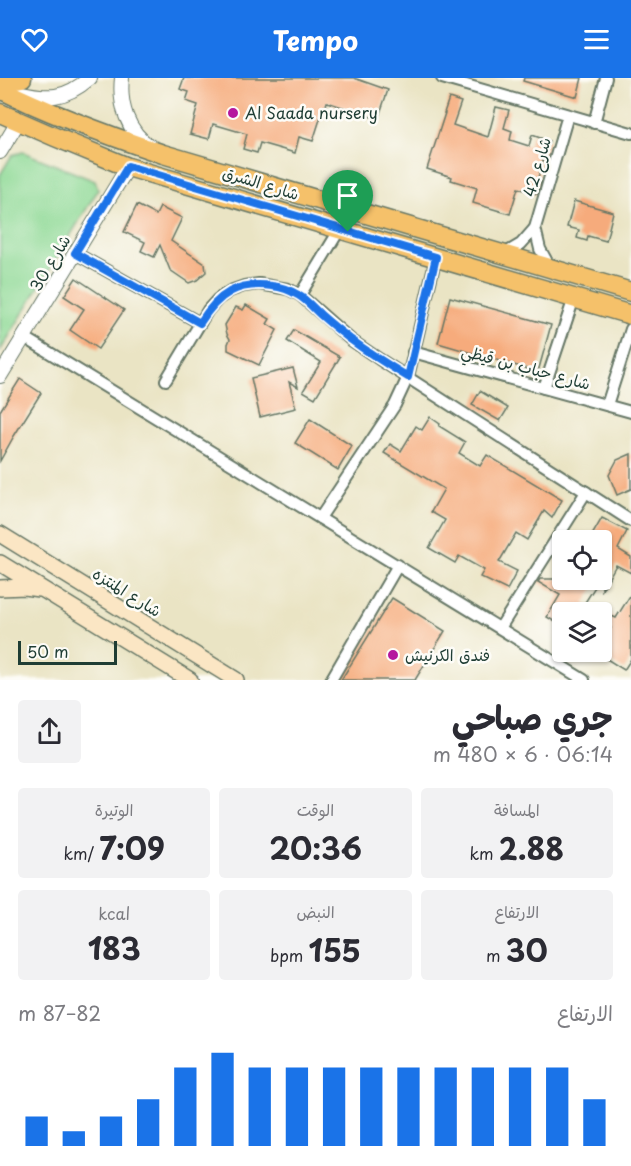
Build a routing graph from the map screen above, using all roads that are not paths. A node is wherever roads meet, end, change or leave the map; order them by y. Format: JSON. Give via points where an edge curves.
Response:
{"nodes":[{"id":1,"x":22,"y":78,"type":"edge"},
{"id":2,"x":90,"y":78,"type":"edge"},
{"id":3,"x":122,"y":78,"type":"edge"},
{"id":4,"x":442,"y":78,"type":"edge"},
{"id":5,"x":606,"y":78,"type":"edge"},
{"id":6,"x":0,"y":82,"type":"edge"},
{"id":7,"x":0,"y":88,"type":"edge"},
{"id":8,"x":0,"y":113,"type":"edge"},
{"id":9,"x":568,"y":115,"type":"junction"},
{"id":10,"x":18,"y":122,"type":"junction"},
{"id":11,"x":594,"y":123,"type":"junction"},
{"id":12,"x":631,"y":133,"type":"edge"},
{"id":13,"x":0,"y":152,"type":"edge"},
{"id":14,"x":163,"y":154,"type":"junction"},
{"id":15,"x":128,"y":166,"type":"junction"},
{"id":16,"x":535,"y":228,"type":"junction"},
{"id":17,"x":417,"y":229,"type":"junction"},
{"id":18,"x":344,"y":230,"type":"junction"},
{"id":19,"x":75,"y":253,"type":"junction"},
{"id":20,"x":503,"y":255,"type":"junction"},
{"id":21,"x":436,"y":257,"type":"junction"},
{"id":22,"x":551,"y":269,"type":"junction"},
{"id":23,"x":631,"y":292,"type":"edge"},
{"id":24,"x":300,"y":296,"type":"junction"},
{"id":25,"x":574,"y":298,"type":"junction"},
{"id":26,"x":631,"y":315,"type":"edge"},
{"id":27,"x":200,"y":323,"type":"junction"},
{"id":28,"x":631,"y":329,"type":"edge"},
{"id":29,"x":24,"y":337,"type":"junction"},
{"id":30,"x":413,"y":352,"type":"junction"},
{"id":31,"x":0,"y":376,"type":"edge"},
{"id":32,"x":408,"y":377,"type":"junction"},
{"id":33,"x":166,"y":380,"type":"dead end"},
{"id":34,"x":544,"y":388,"type":"junction"},
{"id":35,"x":607,"y":405,"type":"junction"},
{"id":36,"x":631,"y":412,"type":"edge"},
{"id":37,"x":586,"y":492,"type":"junction"},
{"id":38,"x":320,"y":518,"type":"junction"},
{"id":39,"x":631,"y":521,"type":"edge"},
{"id":40,"x":0,"y":534,"type":"edge"},
{"id":41,"x":0,"y":545,"type":"edge"},
{"id":42,"x":0,"y":563,"type":"edge"},
{"id":43,"x":398,"y":565,"type":"junction"},
{"id":44,"x":66,"y":575,"type":"junction"},
{"id":45,"x":0,"y":588,"type":"edge"},
{"id":46,"x":44,"y":590,"type":"junction"},
{"id":47,"x":500,"y":628,"type":"junction"},
{"id":48,"x":190,"y":680,"type":"edge"},
{"id":49,"x":236,"y":680,"type":"edge"},
{"id":50,"x":331,"y":680,"type":"edge"},
{"id":51,"x":585,"y":680,"type":"edge"}],
"edges":[{"from":1,"to":6,"type":"main road"},
{"from":2,"to":7,"type":"street","via":[[63,95],[48,97]]},
{"from":3,"to":14,"type":"street","via":[[125,116],[147,145]]},
{"from":4,"to":9,"type":"street"},
{"from":5,"to":11,"type":"street"},
{"from":7,"to":14,"type":"main road","name":"شارع الشرق","via":[[76,123]]},
{"from":8,"to":10,"type":"main road","name":"شارع الشرق"},
{"from":9,"to":11,"type":"street"},
{"from":9,"to":16,"type":"street","name":"شارع 42"},
{"from":10,"to":13,"type":"street"},
{"from":10,"to":15,"type":"main road","name":"شارع الشرق"},
{"from":11,"to":12,"type":"street"},
{"from":14,"to":17,"type":"main road","name":"شارع الشرق"},
{"from":15,"to":18,"type":"main road","name":"شارع الشرق"},
{"from":15,"to":19,"type":"street","name":"شارع 30"},
{"from":16,"to":20,"type":"street","name":"شارع 42","via":[[521,244]]},
{"from":16,"to":22,"type":"street"},
{"from":17,"to":18,"type":"main road","via":[[415,238],[406,242]]},
{"from":17,"to":20,"type":"main road","name":"شارع الشرق"},
{"from":18,"to":21,"type":"main road","name":"شارع الشرق"},
{"from":18,"to":24,"type":"street"},
{"from":19,"to":27,"type":"street"},
{"from":19,"to":29,"type":"street","name":"شارع 30"},
{"from":20,"to":22,"type":"main road","name":"شارع الشرق"},
{"from":21,"to":25,"type":"main road","name":"شارع الشرق"},
{"from":21,"to":30,"type":"street"},
{"from":22,"to":23,"type":"main road","name":"شارع الشرق"},
{"from":24,"to":27,"type":"street","via":[[278,286],[244,286],[218,299]]},
{"from":24,"to":32,"type":"street","via":[[351,340]]},
{"from":25,"to":26,"type":"main road","name":"شارع الشرق"},
{"from":25,"to":34,"type":"street"},
{"from":27,"to":33,"type":"street"},
{"from":28,"to":35,"type":"street"},
{"from":29,"to":31,"type":"street","name":"شارع 30"},
{"from":29,"to":38,"type":"street"},
{"from":30,"to":32,"type":"street"},
{"from":30,"to":34,"type":"street","name":"شارع حباب بن قيظي"},
{"from":32,"to":37,"type":"street"},
{"from":32,"to":38,"type":"street","via":[[391,411]]},
{"from":34,"to":35,"type":"street","name":"شارع حباب بن قيظي"},
{"from":35,"to":36,"type":"street","name":"شارع حباب بن قيظي"},
{"from":37,"to":39,"type":"street"},
{"from":37,"to":47,"type":"street"},
{"from":38,"to":43,"type":"street"},
{"from":40,"to":44,"type":"main road","name":"شارع المنتزه"},
{"from":41,"to":44,"type":"main road","via":[[34,566]]},
{"from":42,"to":46,"type":"main road"},
{"from":43,"to":47,"type":"street"},
{"from":43,"to":50,"type":"street"},
{"from":44,"to":49,"type":"main road","name":"شارع المنتزه"},
{"from":45,"to":46,"type":"main road"},
{"from":46,"to":48,"type":"main road"},
{"from":47,"to":51,"type":"street"}]}
